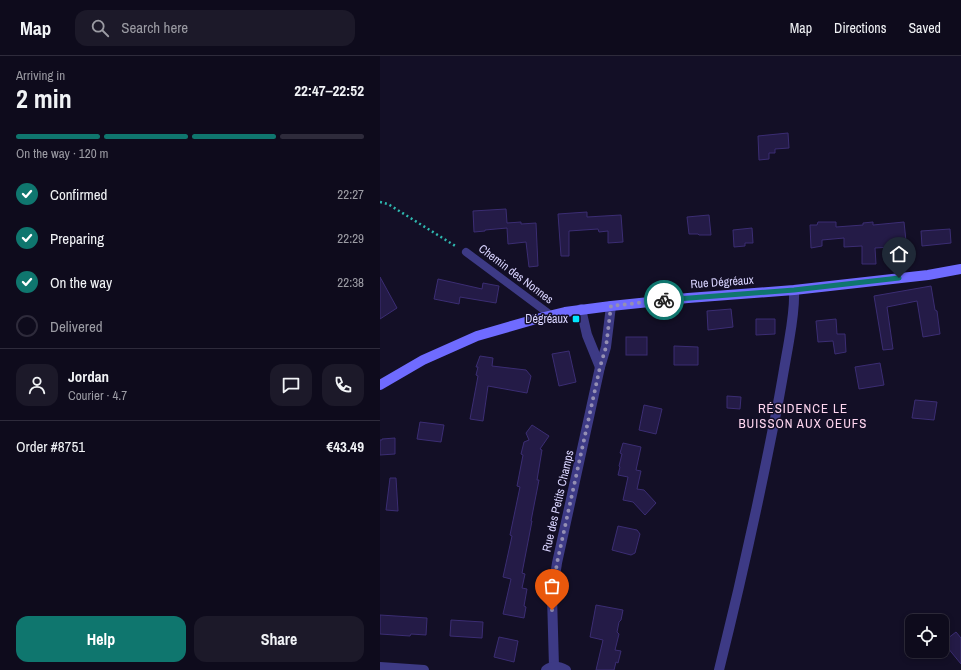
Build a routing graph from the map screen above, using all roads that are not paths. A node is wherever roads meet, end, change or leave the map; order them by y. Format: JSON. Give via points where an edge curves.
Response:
{"nodes":[{"id":1,"x":466,"y":252,"type":"road end"},
{"id":2,"x":961,"y":269,"type":"edge"},
{"id":3,"x":794,"y":290,"type":"junction"},
{"id":4,"x":611,"y":306,"type":"junction"},
{"id":5,"x":582,"y":309,"type":"junction"},
{"id":6,"x":552,"y":316,"type":"junction"},
{"id":7,"x":600,"y":367,"type":"junction"},
{"id":8,"x":380,"y":385,"type":"edge"},
{"id":9,"x":380,"y":668,"type":"edge"},
{"id":10,"x":550,"y":668,"type":"edge"},
{"id":11,"x":424,"y":670,"type":"edge"},
{"id":12,"x":566,"y":670,"type":"edge"},
{"id":13,"x":719,"y":670,"type":"edge"}],
"edges":[{"from":1,"to":6,"type":"lane","name":"Chemin des Nonnes"},
{"from":2,"to":3,"type":"main road","name":"Rue Dégréaux"},
{"from":3,"to":4,"type":"main road","name":"Rue Dégréaux"},
{"from":3,"to":13,"type":"street","via":[[790,336],[780,396]]},
{"from":4,"to":5,"type":"main road","name":"Rue Dégréaux"},
{"from":4,"to":7,"type":"street","name":"Rue des Petits Champs","via":[[606,347]]},
{"from":5,"to":6,"type":"main road","name":"Rue Dégréaux"},
{"from":5,"to":7,"type":"street","via":[[587,335]]},
{"from":6,"to":8,"type":"main road","name":"Rue Dégréaux","via":[[477,336],[423,360]]},
{"from":7,"to":10,"type":"street","name":"Rue des Petits Champs","via":[[557,563],[552,596]]},
{"from":9,"to":11,"type":"street"},
{"from":10,"to":12,"type":"street","via":[[561,667]]}]}
